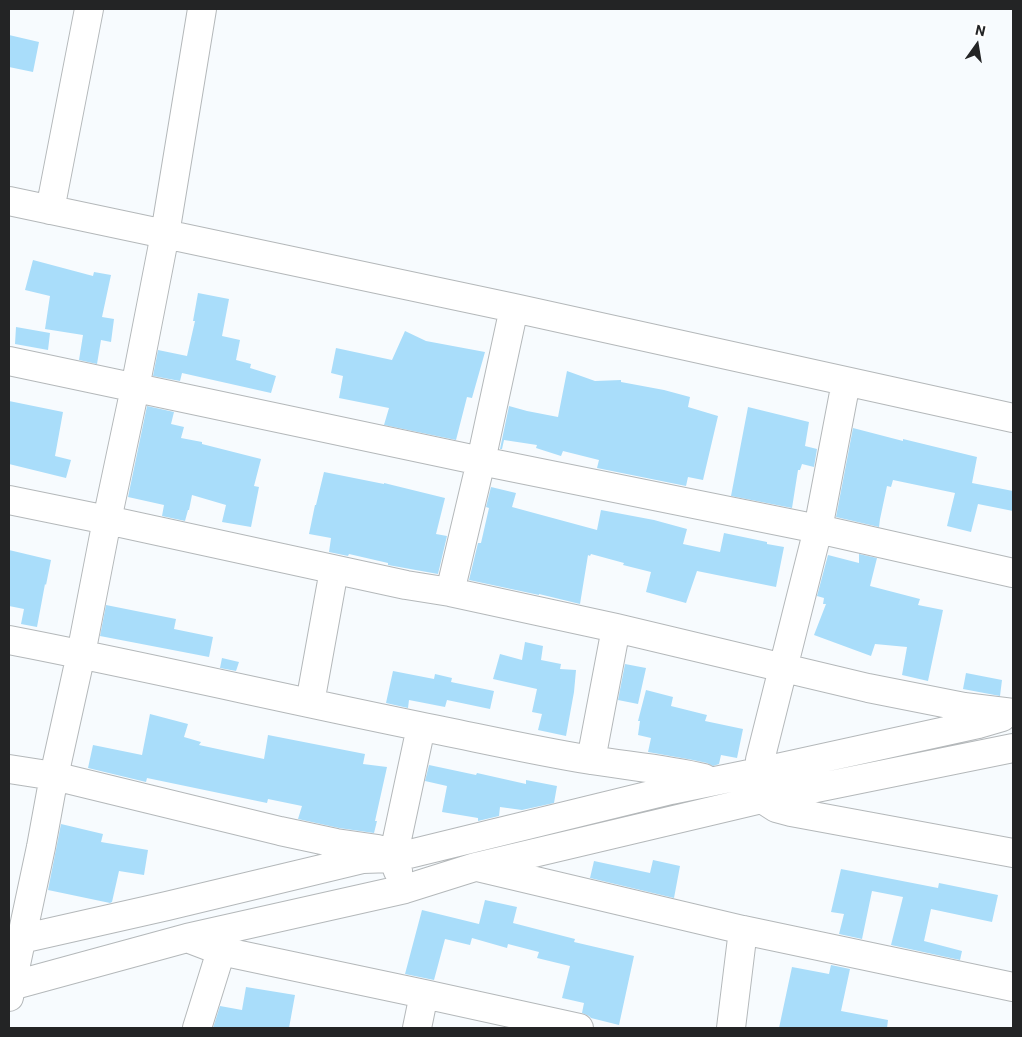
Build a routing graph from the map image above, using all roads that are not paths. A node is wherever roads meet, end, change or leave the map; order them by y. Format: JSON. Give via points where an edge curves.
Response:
{"nodes":[{"id":1,"x":89,"y":9,"type":"edge"},
{"id":2,"x":202,"y":9,"type":"edge"},
{"id":3,"x":9,"y":201,"type":"edge"},
{"id":4,"x":50,"y":210,"type":"junction"},
{"id":5,"x":165,"y":234,"type":"junction"},
{"id":6,"x":514,"y":308,"type":"junction"},
{"id":7,"x":9,"y":361,"type":"edge"},
{"id":8,"x":846,"y":382,"type":"junction"},
{"id":9,"x":135,"y":388,"type":"junction"},
{"id":10,"x":1013,"y":418,"type":"edge"},
{"id":11,"x":481,"y":461,"type":"junction"},
{"id":12,"x":9,"y":500,"type":"edge"},
{"id":13,"x":107,"y":520,"type":"junction"},
{"id":14,"x":818,"y":529,"type":"junction"},
{"id":15,"x":334,"y":570,"type":"junction"},
{"id":16,"x":1013,"y":573,"type":"edge"},
{"id":17,"x":450,"y":592,"type":"junction"},
{"id":18,"x":616,"y":628,"type":"junction"},
{"id":19,"x":9,"y":640,"type":"edge"},
{"id":20,"x":81,"y":654,"type":"junction"},
{"id":21,"x":783,"y":668,"type":"junction"},
{"id":22,"x":310,"y":703,"type":"junction"},
{"id":23,"x":1013,"y":714,"type":"edge"},
{"id":24,"x":421,"y":727,"type":"junction"},
{"id":25,"x":1013,"y":748,"type":"edge"},
{"id":26,"x":591,"y":760,"type":"junction"},
{"id":27,"x":9,"y":769,"type":"edge"},
{"id":28,"x":759,"y":772,"type":"junction"},
{"id":29,"x":54,"y":776,"type":"junction"},
{"id":30,"x":716,"y":781,"type":"junction"},
{"id":31,"x":762,"y":799,"type":"junction"},
{"id":32,"x":1013,"y":852,"type":"edge"},
{"id":33,"x":394,"y":854,"type":"junction"},
{"id":34,"x":475,"y":866,"type":"junction"},
{"id":35,"x":404,"y":889,"type":"junction"},
{"id":36,"x":19,"y":920,"type":"edge"},
{"id":37,"x":743,"y":930,"type":"junction"},
{"id":38,"x":187,"y":938,"type":"junction"},
{"id":39,"x":221,"y":951,"type":"junction"},
{"id":40,"x":1013,"y":987,"type":"edge"},
{"id":41,"x":10,"y":992,"type":"edge"},
{"id":42,"x":424,"y":994,"type":"junction"},
{"id":43,"x":197,"y":1028,"type":"edge"},
{"id":44,"x":417,"y":1028,"type":"edge"},
{"id":45,"x":579,"y":1028,"type":"edge"},
{"id":46,"x":731,"y":1028,"type":"edge"}],
"edges":[{"from":1,"to":4,"type":"street"},
{"from":2,"to":5,"type":"street"},
{"from":3,"to":4,"type":"street"},
{"from":4,"to":5,"type":"street"},
{"from":5,"to":6,"type":"street"},
{"from":5,"to":9,"type":"street"},
{"from":6,"to":8,"type":"street"},
{"from":6,"to":11,"type":"street"},
{"from":7,"to":9,"type":"street"},
{"from":8,"to":10,"type":"street"},
{"from":8,"to":14,"type":"street"},
{"from":9,"to":11,"type":"street"},
{"from":9,"to":13,"type":"street"},
{"from":11,"to":14,"type":"street"},
{"from":11,"to":17,"type":"street"},
{"from":12,"to":13,"type":"street"},
{"from":13,"to":15,"type":"street"},
{"from":13,"to":20,"type":"street"},
{"from":14,"to":16,"type":"street"},
{"from":14,"to":21,"type":"street"},
{"from":15,"to":17,"type":"street"},
{"from":15,"to":22,"type":"street"},
{"from":17,"to":18,"type":"street"},
{"from":18,"to":21,"type":"street"},
{"from":18,"to":26,"type":"street"},
{"from":19,"to":20,"type":"street"},
{"from":20,"to":22,"type":"street"},
{"from":20,"to":29,"type":"street"},
{"from":21,"to":23,"type":"street","via":[[929,701]]},
{"from":21,"to":28,"type":"street"},
{"from":22,"to":24,"type":"street"},
{"from":23,"to":28,"type":"street"},
{"from":24,"to":26,"type":"street"},
{"from":24,"to":33,"type":"street"},
{"from":25,"to":31,"type":"street"},
{"from":26,"to":30,"type":"street"},
{"from":27,"to":29,"type":"street"},
{"from":28,"to":30,"type":"street"},
{"from":28,"to":31,"type":"street"},
{"from":29,"to":33,"type":"street","via":[[280,831]]},
{"from":29,"to":36,"type":"street","via":[[41,848]]},
{"from":30,"to":33,"type":"street"},
{"from":31,"to":32,"type":"street","via":[[791,812]]},
{"from":31,"to":34,"type":"street"},
{"from":33,"to":35,"type":"street"},
{"from":33,"to":36,"type":"street","via":[[167,906]]},
{"from":34,"to":35,"type":"street"},
{"from":34,"to":37,"type":"street"},
{"from":35,"to":38,"type":"street"},
{"from":36,"to":41,"type":"street"},
{"from":37,"to":40,"type":"street"},
{"from":37,"to":46,"type":"street"},
{"from":38,"to":39,"type":"street"},
{"from":38,"to":41,"type":"street"},
{"from":39,"to":42,"type":"street"},
{"from":39,"to":43,"type":"street"},
{"from":42,"to":44,"type":"street"},
{"from":42,"to":45,"type":"street"}]}
